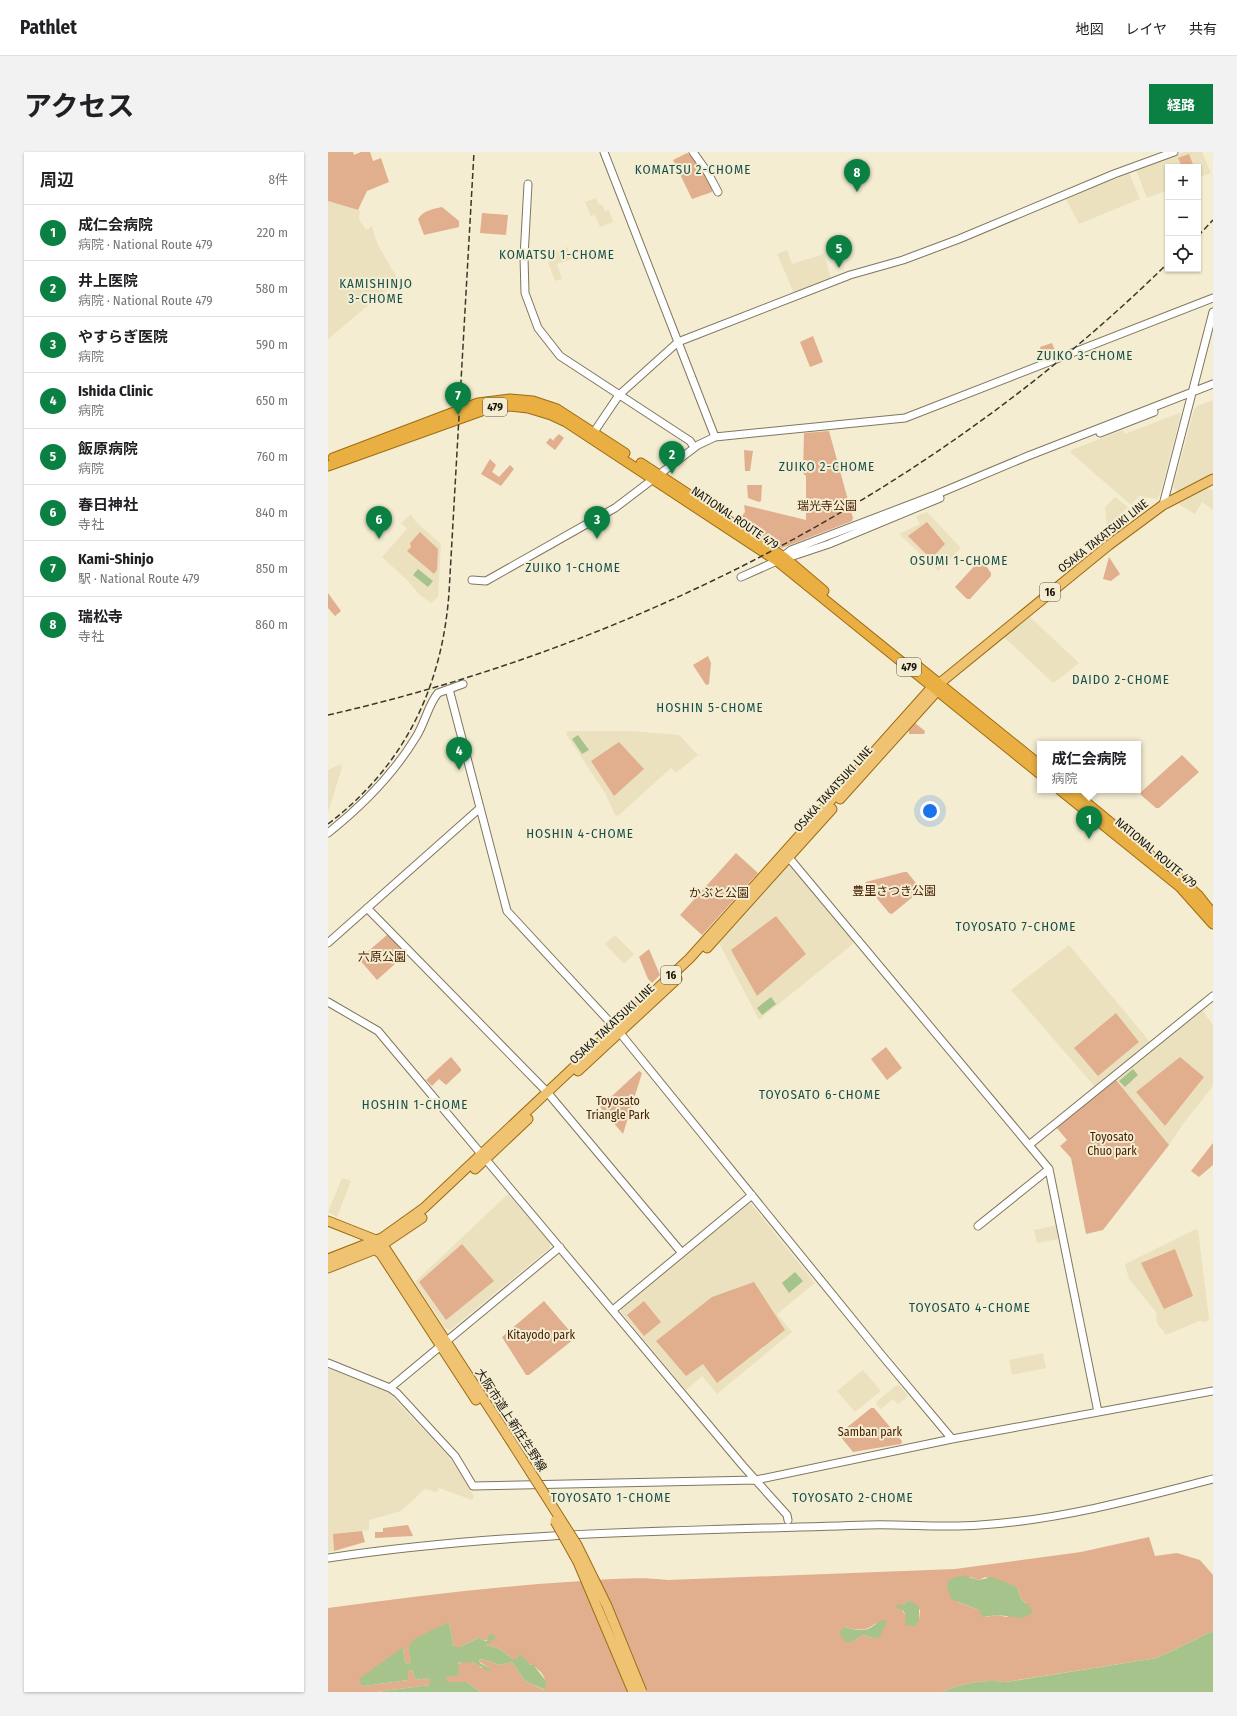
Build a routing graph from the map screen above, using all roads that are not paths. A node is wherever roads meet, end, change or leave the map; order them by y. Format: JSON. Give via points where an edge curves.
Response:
{"nodes":[{"id":1,"x":604,"y":152,"type":"edge"},
{"id":2,"x":693,"y":152,"type":"edge"},
{"id":3,"x":1174,"y":152,"type":"edge"},
{"id":4,"x":528,"y":184,"type":"dead end"},
{"id":5,"x":718,"y":192,"type":"dead end"},
{"id":6,"x":1213,"y":298,"type":"edge"},
{"id":7,"x":1213,"y":312,"type":"edge"},
{"id":8,"x":678,"y":342,"type":"junction"},
{"id":9,"x":1213,"y":384,"type":"edge"},
{"id":10,"x":1213,"y":389,"type":"edge"},
{"id":11,"x":1192,"y":394,"type":"junction"},
{"id":12,"x":619,"y":395,"type":"junction"},
{"id":13,"x":594,"y":432,"type":"junction"},
{"id":14,"x":715,"y":437,"type":"junction"},
{"id":15,"x":694,"y":447,"type":"junction"},
{"id":16,"x":328,"y":460,"type":"edge"},
{"id":17,"x":328,"y":466,"type":"edge"},
{"id":18,"x":656,"y":477,"type":"junction"},
{"id":19,"x":1213,"y":479,"type":"edge"},
{"id":20,"x":1163,"y":505,"type":"junction"},
{"id":21,"x":781,"y":559,"type":"junction"},
{"id":22,"x":741,"y":577,"type":"dead end"},
{"id":23,"x":472,"y":580,"type":"dead end"},
{"id":24,"x":463,"y":684,"type":"dead end"},
{"id":25,"x":937,"y":687,"type":"junction"},
{"id":26,"x":449,"y":690,"type":"junction"},
{"id":27,"x":1037,"y":763,"type":"edge"},
{"id":28,"x":1037,"y":771,"type":"edge"},
{"id":29,"x":1064,"y":793,"type":"edge"},
{"id":30,"x":1075,"y":793,"type":"edge"},
{"id":31,"x":480,"y":808,"type":"junction"},
{"id":32,"x":328,"y":833,"type":"edge"},
{"id":33,"x":786,"y":854,"type":"junction"},
{"id":34,"x":367,"y":908,"type":"junction"},
{"id":35,"x":1213,"y":914,"type":"edge"},
{"id":36,"x":1213,"y":924,"type":"edge"},
{"id":37,"x":328,"y":943,"type":"edge"},
{"id":38,"x":1213,"y":996,"type":"edge"},
{"id":39,"x":328,"y":1002,"type":"edge"},
{"id":40,"x":617,"y":1031,"type":"junction"},
{"id":41,"x":549,"y":1095,"type":"junction"},
{"id":42,"x":1030,"y":1145,"type":"junction"},
{"id":43,"x":484,"y":1156,"type":"junction"},
{"id":44,"x":1049,"y":1169,"type":"junction"},
{"id":45,"x":752,"y":1195,"type":"junction"},
{"id":46,"x":328,"y":1221,"type":"edge"},
{"id":47,"x":978,"y":1226,"type":"dead end"},
{"id":48,"x":328,"y":1227,"type":"edge"},
{"id":49,"x":376,"y":1245,"type":"junction"},
{"id":50,"x":560,"y":1247,"type":"junction"},
{"id":51,"x":682,"y":1253,"type":"junction"},
{"id":52,"x":328,"y":1259,"type":"edge"},
{"id":53,"x":328,"y":1268,"type":"edge"},
{"id":54,"x":613,"y":1310,"type":"junction"},
{"id":55,"x":443,"y":1344,"type":"junction"},
{"id":56,"x":328,"y":1363,"type":"edge"},
{"id":57,"x":390,"y":1388,"type":"junction"},
{"id":58,"x":1213,"y":1391,"type":"edge"},
{"id":59,"x":1098,"y":1412,"type":"junction"},
{"id":60,"x":505,"y":1437,"type":"junction"},
{"id":61,"x":952,"y":1439,"type":"junction"},
{"id":62,"x":1213,"y":1479,"type":"edge"},
{"id":63,"x":756,"y":1480,"type":"junction"},
{"id":64,"x":788,"y":1520,"type":"dead end"},
{"id":65,"x":328,"y":1558,"type":"edge"},
{"id":66,"x":633,"y":1692,"type":"edge"},
{"id":67,"x":642,"y":1692,"type":"edge"}],
"edges":[{"from":1,"to":8,"type":"street"},
{"from":2,"to":5,"type":"street"},
{"from":3,"to":8,"type":"street","via":[[959,239],[903,260],[850,275]]},
{"from":4,"to":12,"type":"street","via":[[525,293],[538,328],[560,356]]},
{"from":6,"to":14,"type":"street","via":[[905,418]]},
{"from":7,"to":11,"type":"street"},
{"from":8,"to":12,"type":"street"},
{"from":8,"to":14,"type":"street"},
{"from":9,"to":11,"type":"street"},
{"from":10,"to":11,"type":"street"},
{"from":11,"to":20,"type":"street"},
{"from":11,"to":21,"type":"street","via":[[791,550]]},
{"from":12,"to":13,"type":"street"},
{"from":12,"to":15,"type":"street","via":[[690,441]]},
{"from":13,"to":16,"type":"highway","name":"NATIONAL ROUTE 479","number":"479","via":[[568,415],[542,403],[522,399],[498,399],[478,403]]},
{"from":13,"to":18,"type":"highway","name":"NATIONAL ROUTE 479","number":"479"},
{"from":14,"to":15,"type":"street"},
{"from":15,"to":18,"type":"street"},
{"from":17,"to":18,"type":"highway","name":"NATIONAL ROUTE 479","number":"479","via":[[480,411],[510,406],[536,410],[559,418]]},
{"from":18,"to":21,"type":"highway","name":"NATIONAL ROUTE 479","number":"479"},
{"from":18,"to":23,"type":"street","via":[[615,508],[486,582]]},
{"from":19,"to":20,"type":"main road","name":"OSAKA TAKATSUKI LINE","number":"16"},
{"from":20,"to":25,"type":"main road","name":"OSAKA TAKATSUKI LINE","number":"16","via":[[1092,558]]},
{"from":21,"to":22,"type":"street"},
{"from":21,"to":25,"type":"highway","name":"NATIONAL ROUTE 479","number":"479"},
{"from":24,"to":26,"type":"street"},
{"from":25,"to":27,"type":"highway","name":"NATIONAL ROUTE 479","number":"479"},
{"from":25,"to":28,"type":"highway","name":"NATIONAL ROUTE 479","number":"479"},
{"from":25,"to":33,"type":"main road","name":"OSAKA TAKATSUKI LINE","number":"16"},
{"from":26,"to":31,"type":"street"},
{"from":26,"to":32,"type":"street","via":[[436,695],[417,735],[382,783],[354,812]]},
{"from":29,"to":36,"type":"highway","name":"NATIONAL ROUTE 479","via":[[1180,887]]},
{"from":30,"to":35,"type":"highway","name":"NATIONAL ROUTE 479","via":[[1186,884]]},
{"from":31,"to":34,"type":"street"},
{"from":31,"to":40,"type":"street","via":[[507,911]]},
{"from":33,"to":40,"type":"main road","name":"OSAKA TAKATSUKI LINE","number":"16","via":[[694,962]]},
{"from":33,"to":42,"type":"street"},
{"from":34,"to":37,"type":"street"},
{"from":34,"to":41,"type":"street"},
{"from":38,"to":42,"type":"street"},
{"from":39,"to":43,"type":"street","via":[[378,1031]]},
{"from":40,"to":41,"type":"main road","name":"OSAKA TAKATSUKI LINE","number":"16"},
{"from":40,"to":45,"type":"street"},
{"from":41,"to":43,"type":"main road","name":"OSAKA TAKATSUKI LINE","number":"16"},
{"from":41,"to":51,"type":"street"},
{"from":42,"to":44,"type":"street"},
{"from":43,"to":49,"type":"main road","name":"OSAKA TAKATSUKI LINE","number":"16"},
{"from":43,"to":50,"type":"street"},
{"from":44,"to":47,"type":"street"},
{"from":44,"to":59,"type":"street"},
{"from":45,"to":51,"type":"street"},
{"from":45,"to":61,"type":"street"},
{"from":46,"to":49,"type":"main road"},
{"from":48,"to":49,"type":"main road"},
{"from":49,"to":52,"type":"main road","name":"OSAKA TAKATSUKI LINE","number":"16"},
{"from":49,"to":53,"type":"main road","name":"OSAKA TAKATSUKI LINE","number":"16"},
{"from":49,"to":55,"type":"main road","name":"大阪市道上新庄生野線"},
{"from":50,"to":54,"type":"street"},
{"from":50,"to":55,"type":"street"},
{"from":51,"to":54,"type":"street"},
{"from":54,"to":63,"type":"street"},
{"from":55,"to":57,"type":"street"},
{"from":55,"to":60,"type":"main road","name":"大阪市道上新庄生野線"},
{"from":56,"to":57,"type":"street"},
{"from":57,"to":63,"type":"street","via":[[455,1456],[474,1486]]},
{"from":58,"to":59,"type":"street"},
{"from":59,"to":61,"type":"street"},
{"from":60,"to":66,"type":"main road","name":"大阪市道上新庄生野線","bridge":true,"via":[[578,1562]]},
{"from":60,"to":67,"type":"main road","name":"大阪市道上新庄生野線","bridge":true,"via":[[580,1550],[607,1606]]},
{"from":61,"to":63,"type":"street"},
{"from":62,"to":65,"type":"street","via":[[1031,1520],[979,1525],[904,1524],[585,1534],[419,1546]]},
{"from":63,"to":64,"type":"street"}]}
